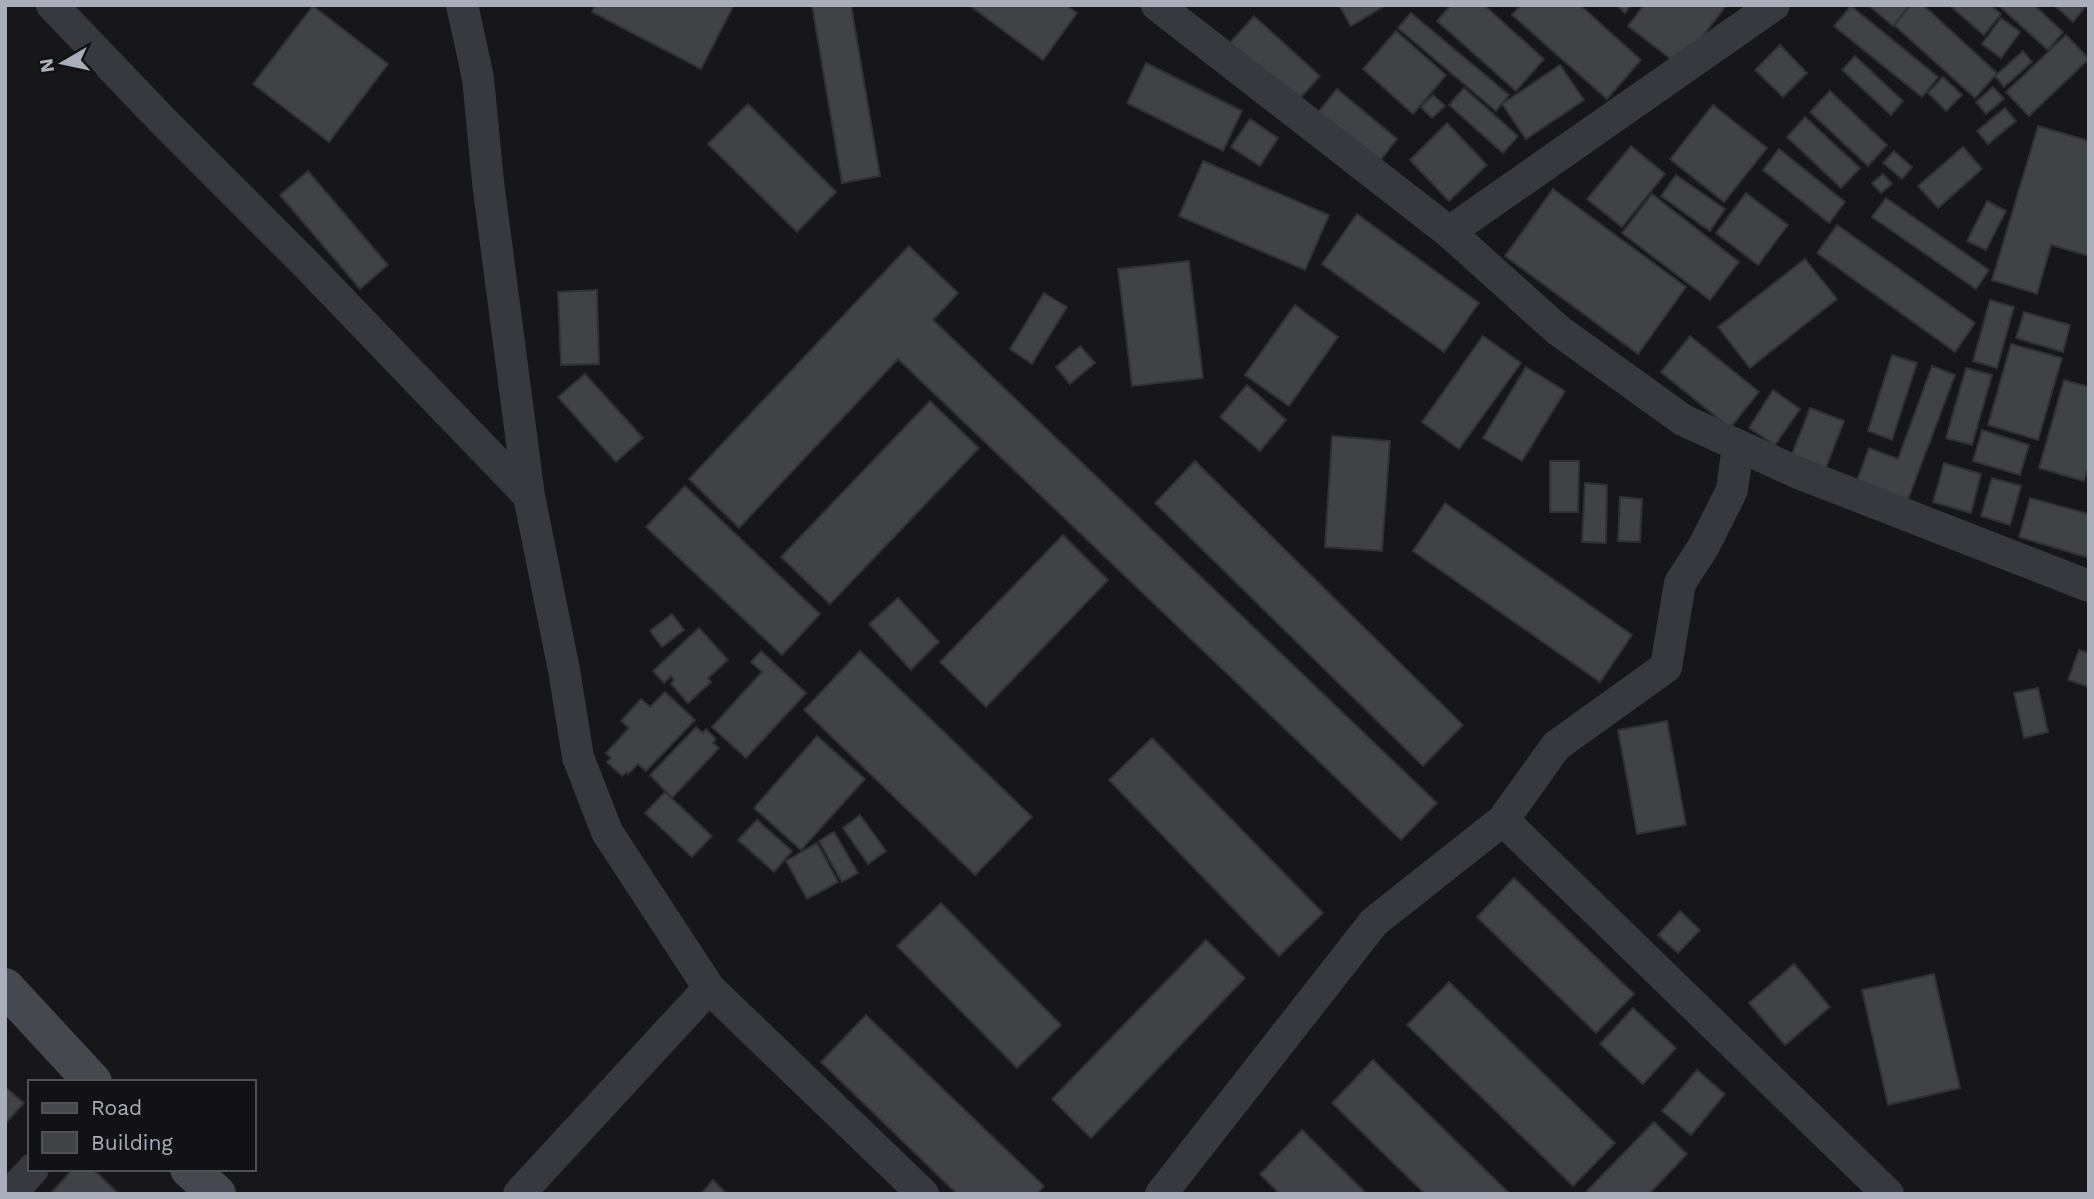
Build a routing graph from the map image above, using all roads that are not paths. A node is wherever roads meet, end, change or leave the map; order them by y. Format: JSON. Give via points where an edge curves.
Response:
{"nodes":[{"id":1,"x":52,"y":5,"type":"edge"},
{"id":2,"x":462,"y":5,"type":"edge"},
{"id":3,"x":1157,"y":5,"type":"edge"},
{"id":4,"x":1774,"y":5,"type":"edge"},
{"id":5,"x":1449,"y":232,"type":"junction"},
{"id":6,"x":1738,"y":445,"type":"junction"},
{"id":7,"x":529,"y":496,"type":"junction"},
{"id":8,"x":2089,"y":586,"type":"edge"},
{"id":9,"x":1503,"y":820,"type":"junction"},
{"id":10,"x":5,"y":987,"type":"edge"},
{"id":11,"x":709,"y":988,"type":"junction"},
{"id":12,"x":91,"y":1080,"type":"edge"},
{"id":13,"x":31,"y":1171,"type":"edge"},
{"id":14,"x":191,"y":1171,"type":"edge"},
{"id":15,"x":10,"y":1194,"type":"edge"},
{"id":16,"x":217,"y":1194,"type":"edge"},
{"id":17,"x":519,"y":1194,"type":"edge"},
{"id":18,"x":923,"y":1194,"type":"edge"},
{"id":19,"x":1161,"y":1194,"type":"edge"},
{"id":20,"x":1888,"y":1194,"type":"edge"}],
"edges":[{"from":1,"to":7,"type":"street"},
{"from":2,"to":7,"type":"street","via":[[478,78]]},
{"from":3,"to":5,"type":"street"},
{"from":4,"to":5,"type":"street"},
{"from":5,"to":6,"type":"street","via":[[1558,330],[1683,420]]},
{"from":6,"to":8,"type":"street"},
{"from":6,"to":9,"type":"street","via":[[1732,490],[1680,583],[1666,667],[1556,746]]},
{"from":7,"to":11,"type":"street","via":[[578,757],[607,832]]},
{"from":9,"to":19,"type":"street","via":[[1374,922]]},
{"from":9,"to":20,"type":"street"},
{"from":10,"to":12,"type":"main road"},
{"from":11,"to":17,"type":"street"},
{"from":11,"to":18,"type":"street"},
{"from":13,"to":15,"type":"street"},
{"from":14,"to":16,"type":"main road"}]}
